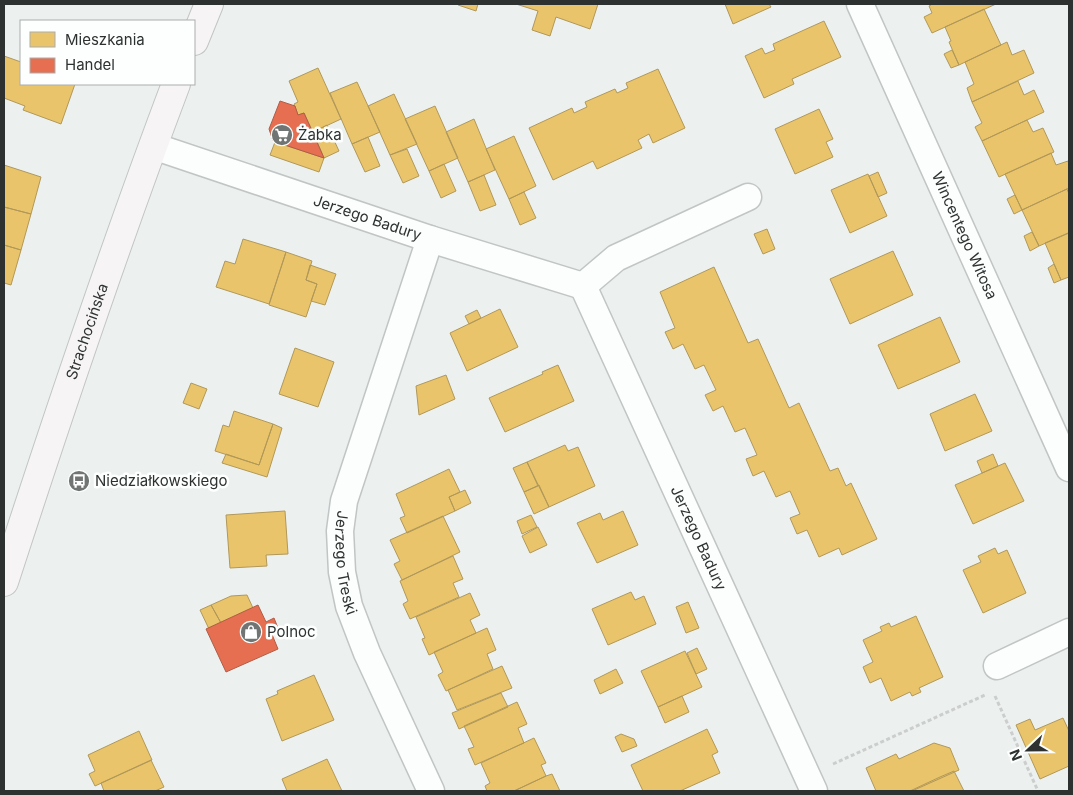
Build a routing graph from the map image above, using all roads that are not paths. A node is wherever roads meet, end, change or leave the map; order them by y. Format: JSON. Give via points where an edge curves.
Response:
{"nodes":[{"id":1,"x":209,"y":4,"type":"edge"},
{"id":2,"x":860,"y":4,"type":"edge"},
{"id":3,"x":195,"y":39,"type":"edge"},
{"id":4,"x":176,"y":85,"type":"edge"},
{"id":5,"x":153,"y":146,"type":"junction"},
{"id":6,"x":748,"y":198,"type":"dead end"},
{"id":7,"x":430,"y":239,"type":"junction"},
{"id":8,"x":582,"y":286,"type":"junction"},
{"id":9,"x":1069,"y":468,"type":"edge"},
{"id":10,"x":4,"y":582,"type":"edge"},
{"id":11,"x":1069,"y":632,"type":"edge"},
{"id":12,"x":997,"y":666,"type":"dead end"},
{"id":13,"x":810,"y":784,"type":"edge"},
{"id":14,"x":431,"y":791,"type":"edge"}],
"edges":[{"from":1,"to":3,"type":"main road"},
{"from":2,"to":9,"type":"street","name":"Wincentego Witosa"},
{"from":4,"to":5,"type":"main road","name":"Strachocińska"},
{"from":5,"to":7,"type":"street","name":"Jerzego Badury"},
{"from":5,"to":10,"type":"main road","name":"Strachocińska"},
{"from":6,"to":8,"type":"street","via":[[616,258]]},
{"from":7,"to":8,"type":"street","name":"Jerzego Badury"},
{"from":7,"to":14,"type":"street","name":"Jerzego Treski","via":[[347,493],[340,531],[342,572],[349,606],[367,653]]},
{"from":8,"to":13,"type":"street","name":"Jerzego Badury"},
{"from":11,"to":12,"type":"street"}]}
